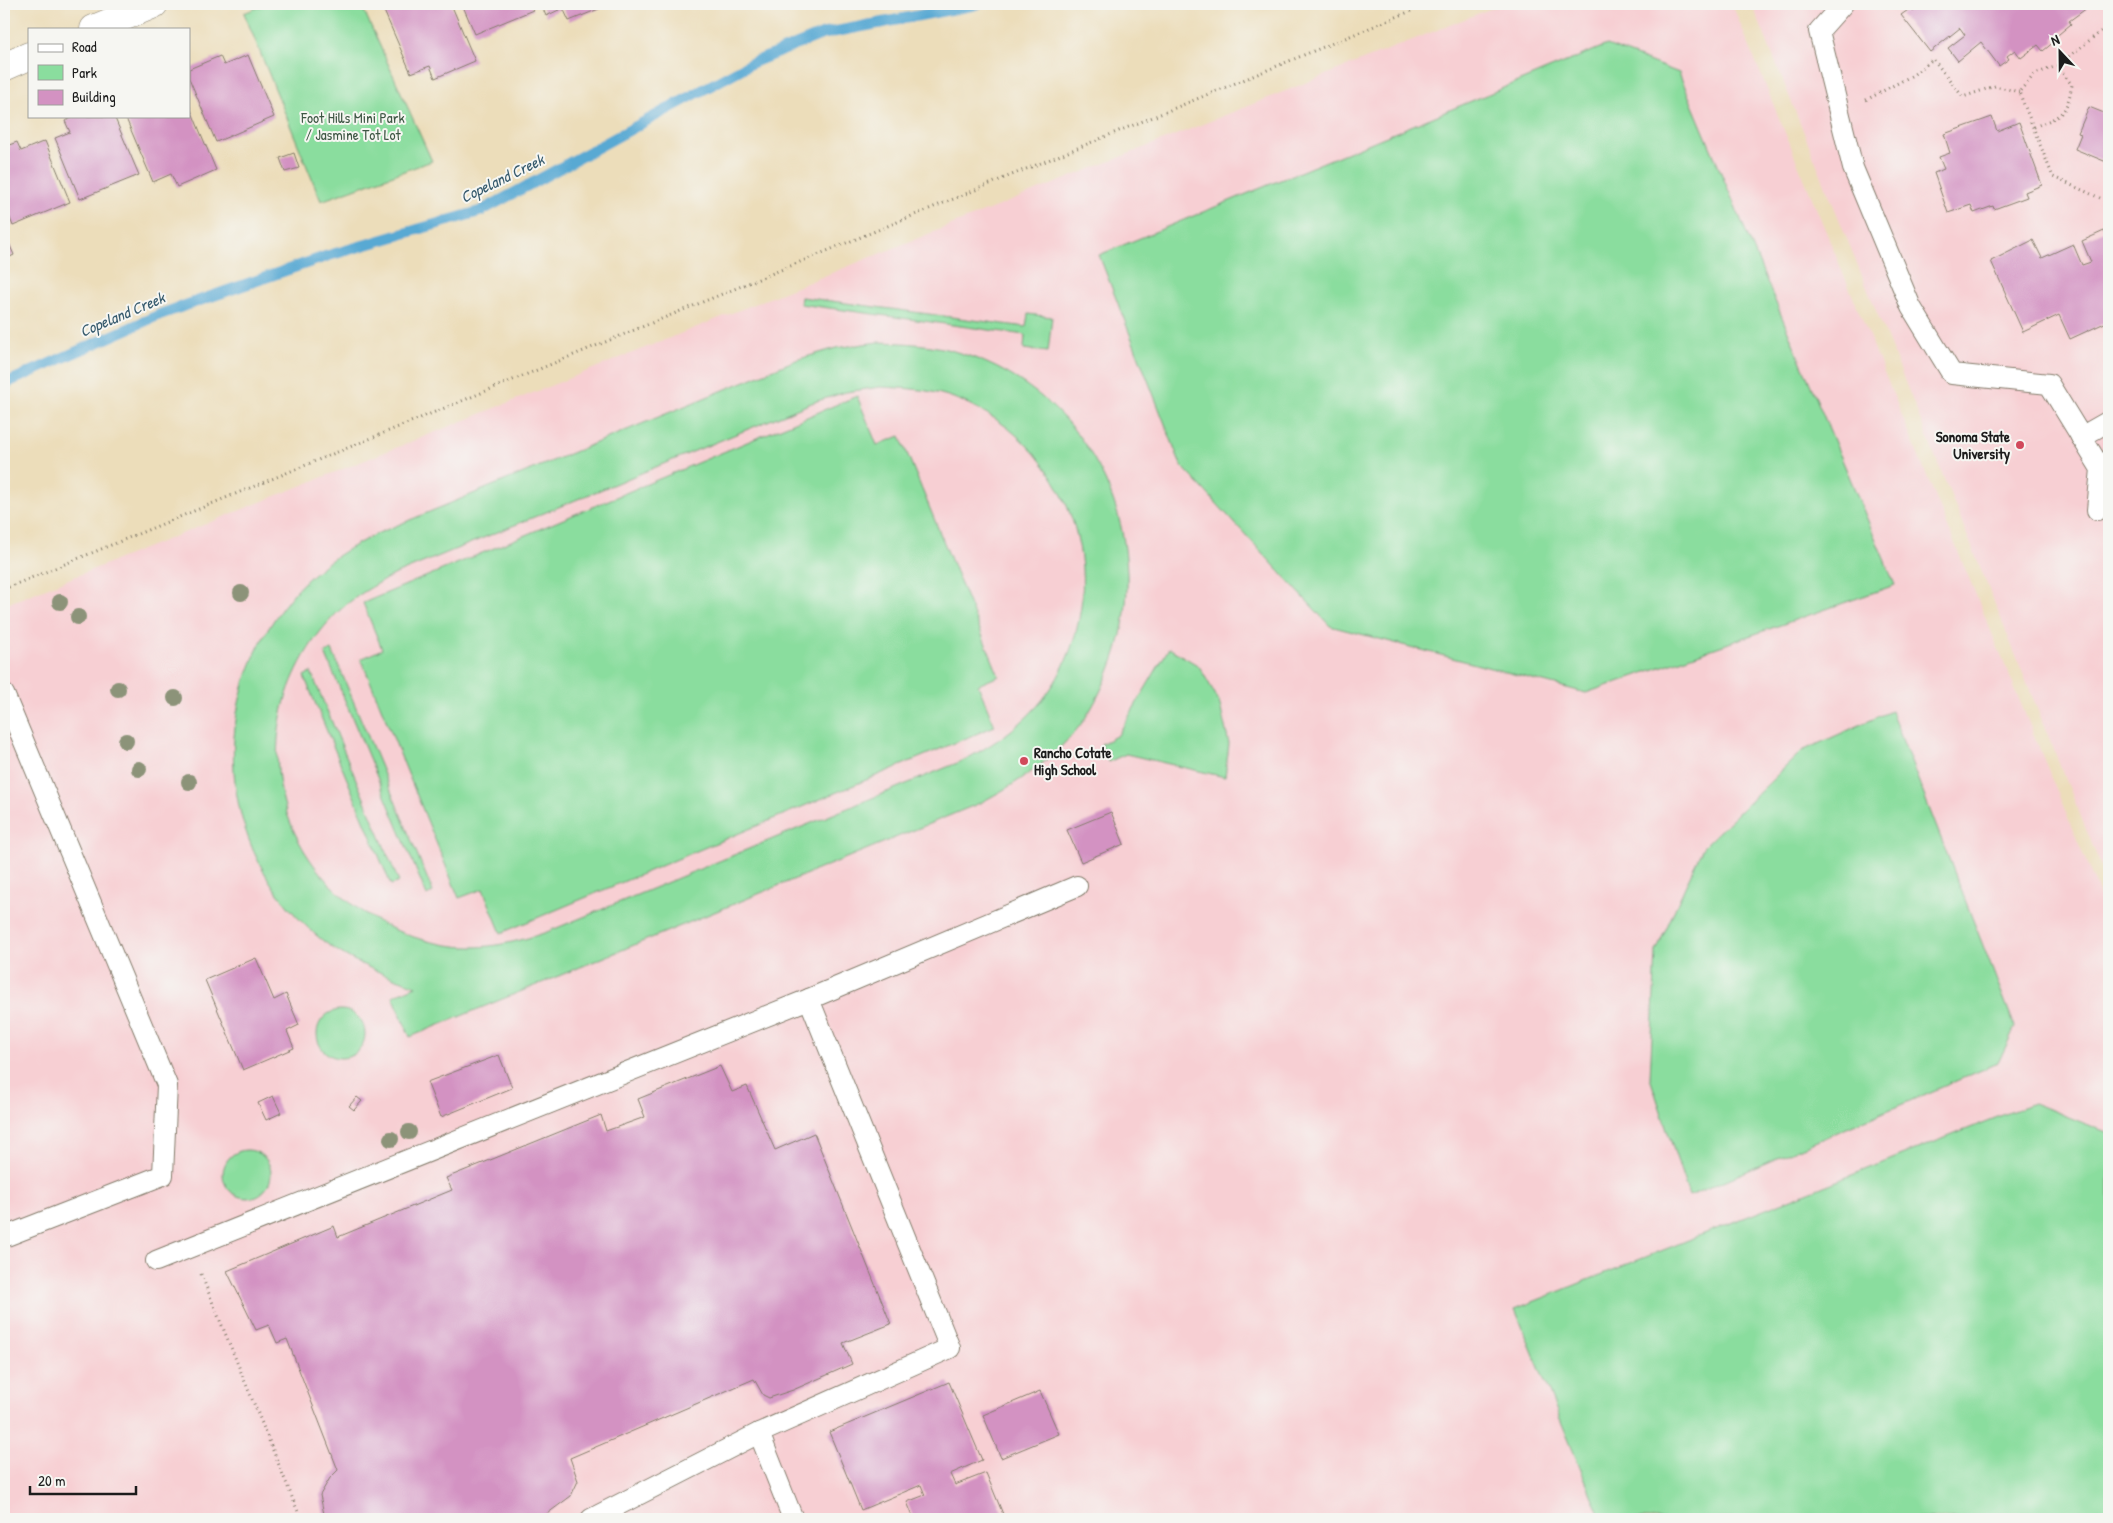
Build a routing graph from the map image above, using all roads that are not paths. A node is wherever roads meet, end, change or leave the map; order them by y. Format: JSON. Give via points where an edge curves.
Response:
{"nodes":[{"id":1,"x":154,"y":4,"type":"edge"},
{"id":2,"x":1843,"y":4,"type":"edge"},
{"id":3,"x":96,"y":28,"type":"edge"},
{"id":4,"x":28,"y":56,"type":"edge"},
{"id":5,"x":4,"y":67,"type":"edge"},
{"id":6,"x":2109,"y":421,"type":"edge"},
{"id":7,"x":2081,"y":437,"type":"junction"},
{"id":8,"x":2097,"y":510,"type":"dead end"},
{"id":9,"x":4,"y":694,"type":"edge"},
{"id":10,"x":1077,"y":886,"type":"dead end"},
{"id":11,"x":809,"y":999,"type":"junction"},
{"id":12,"x":9,"y":1235,"type":"edge"},
{"id":13,"x":156,"y":1261,"type":"dead end"},
{"id":14,"x":759,"y":1433,"type":"junction"},
{"id":15,"x":591,"y":1519,"type":"edge"},
{"id":16,"x":793,"y":1519,"type":"edge"}],
"edges":[{"from":1,"to":3,"type":"street"},
{"from":2,"to":7,"type":"lane","via":[[1819,31],[1853,168],[1911,307],[1952,374],[2049,384]]},
{"from":4,"to":5,"type":"street"},
{"from":6,"to":7,"type":"lane"},
{"from":7,"to":8,"type":"lane","via":[[2101,469]]},
{"from":9,"to":12,"type":"lane","via":[[167,1084],[163,1175]]},
{"from":10,"to":11,"type":"lane"},
{"from":11,"to":13,"type":"lane"},
{"from":11,"to":14,"type":"lane","via":[[950,1348]]},
{"from":14,"to":15,"type":"lane"},
{"from":14,"to":16,"type":"lane"}]}
